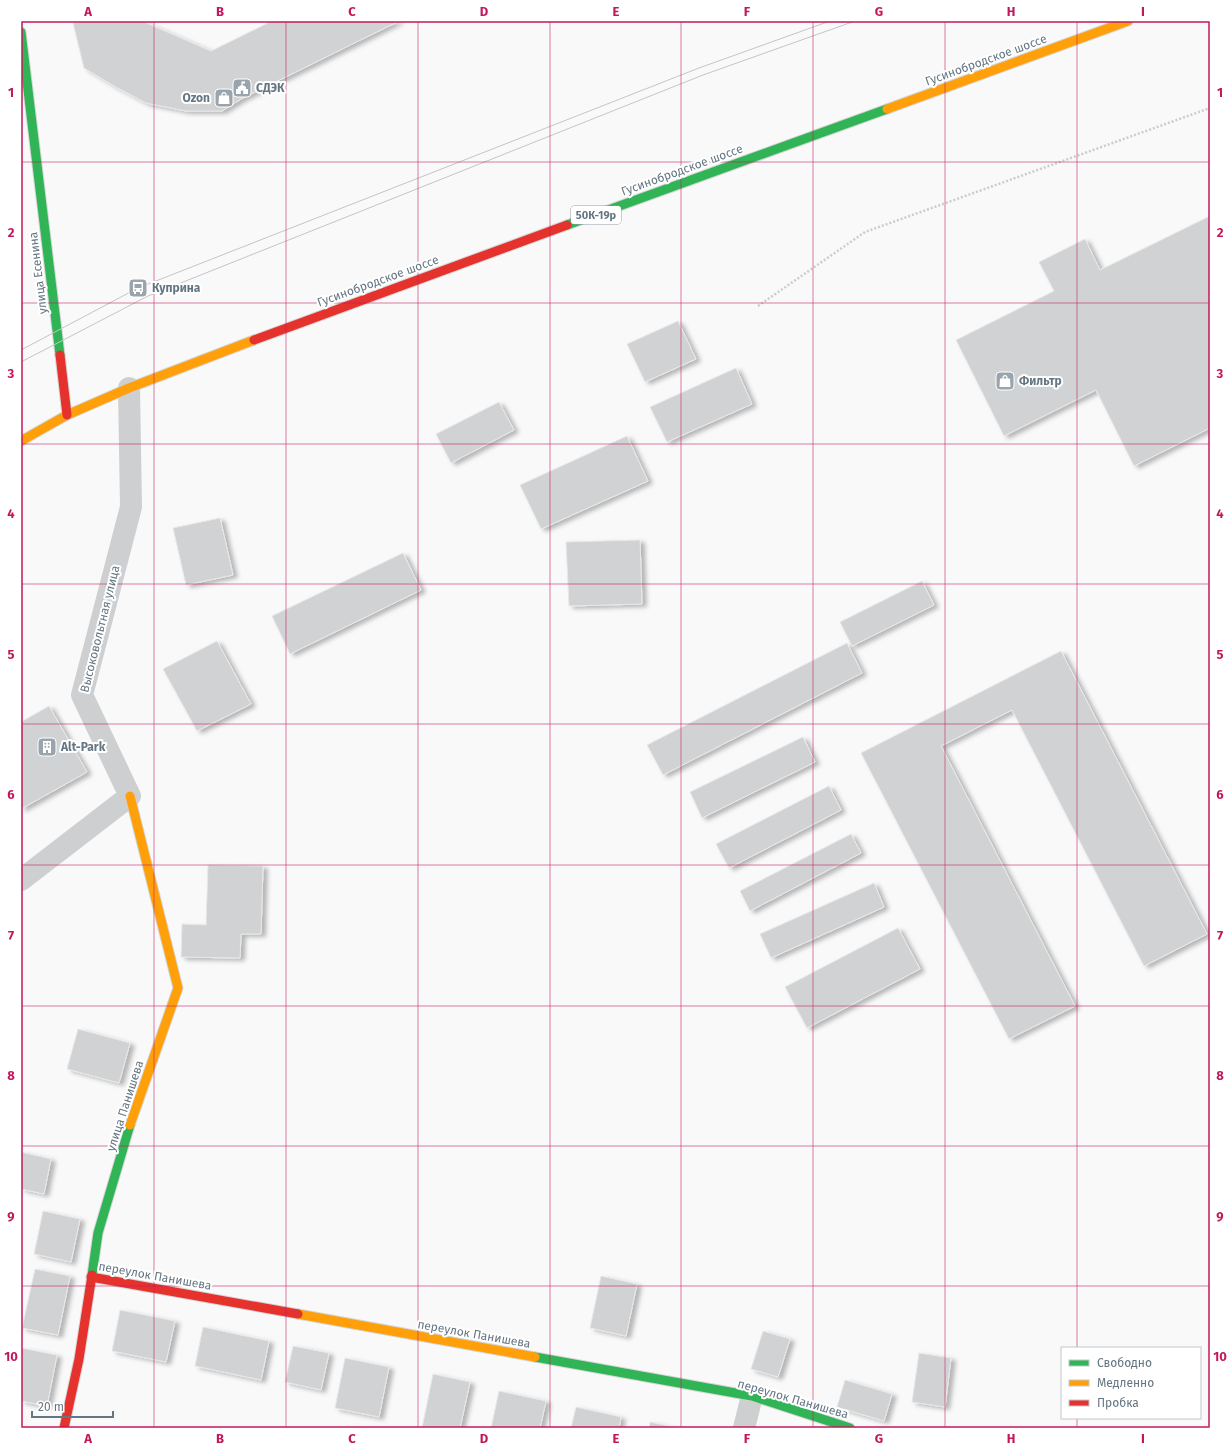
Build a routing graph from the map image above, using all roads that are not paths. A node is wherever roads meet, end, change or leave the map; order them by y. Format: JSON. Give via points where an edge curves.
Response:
{"nodes":[{"id":1,"x":1128,"y":21,"type":"edge"},
{"id":2,"x":21,"y":32,"type":"edge"},
{"id":3,"x":129,"y":388,"type":"junction"},
{"id":4,"x":67,"y":415,"type":"junction"},
{"id":5,"x":21,"y":441,"type":"edge"},
{"id":6,"x":130,"y":796,"type":"junction"},
{"id":7,"x":21,"y":880,"type":"edge"},
{"id":8,"x":91,"y":1277,"type":"junction"},
{"id":9,"x":752,"y":1396,"type":"junction"},
{"id":10,"x":64,"y":1428,"type":"edge"},
{"id":11,"x":744,"y":1428,"type":"edge"},
{"id":12,"x":850,"y":1428,"type":"edge"}],
"edges":[{"from":1,"to":3,"type":"street","name":"Гусинобродское шоссе","number":"50К-19р","via":[[346,306]]},
{"from":2,"to":4,"type":"street","name":"улица Есенина"},
{"from":3,"to":4,"type":"street","name":"Гусинобродское шоссе","number":"50К-19р"},
{"from":3,"to":6,"type":"street","name":"Высоковольтная улица","via":[[131,507],[82,694]]},
{"from":4,"to":5,"type":"street","name":"Гусинобродское шоссе"},
{"from":6,"to":7,"type":"street"},
{"from":6,"to":8,"type":"street","name":"улица Панишева","via":[[178,988],[137,1103],[98,1233]]},
{"from":8,"to":9,"type":"street","name":"переулок Панишева"},
{"from":8,"to":10,"type":"street","name":"улица Панишева","via":[[79,1359]]},
{"from":9,"to":11,"type":"street"},
{"from":9,"to":12,"type":"street","name":"переулок Панишева"}]}
